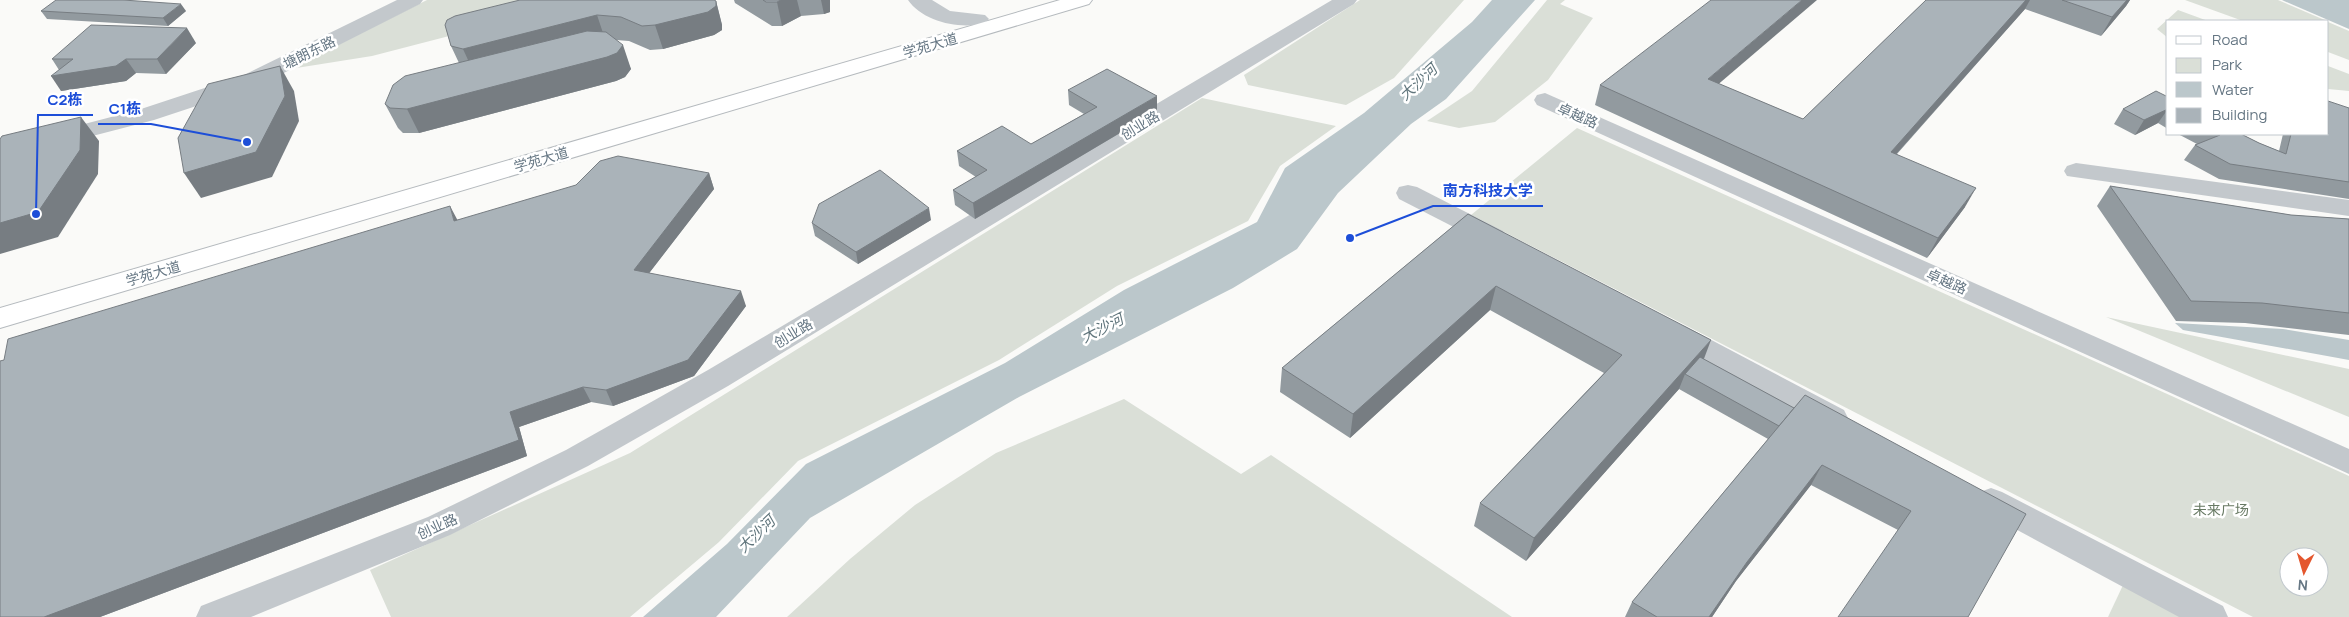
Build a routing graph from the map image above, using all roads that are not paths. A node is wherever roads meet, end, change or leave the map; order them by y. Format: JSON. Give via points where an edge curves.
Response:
{"nodes":[{"id":1,"x":413,"y":0,"type":"edge"},
{"id":2,"x":918,"y":0,"type":"edge"},
{"id":3,"x":1043,"y":0,"type":"edge"},
{"id":4,"x":1082,"y":0,"type":"edge"},
{"id":5,"x":1348,"y":0,"type":"edge"},
{"id":6,"x":934,"y":23,"type":"junction"},
{"id":7,"x":1545,"y":100,"type":"dead end"},
{"id":8,"x":0,"y":153,"type":"edge"},
{"id":9,"x":2076,"y":171,"type":"dead end"},
{"id":10,"x":1408,"y":193,"type":"dead end"},
{"id":11,"x":2349,"y":208,"type":"edge"},
{"id":12,"x":1520,"y":251,"type":"edge"},
{"id":13,"x":0,"y":304,"type":"edge"},
{"id":14,"x":0,"y":318,"type":"edge"},
{"id":15,"x":1649,"y":318,"type":"edge"},
{"id":16,"x":1855,"y":430,"type":"edge"},
{"id":17,"x":2349,"y":462,"type":"edge"},
{"id":18,"x":1968,"y":489,"type":"edge"},
{"id":19,"x":213,"y":617,"type":"edge"},
{"id":20,"x":2211,"y":617,"type":"edge"}],
"edges":[{"from":1,"to":8,"type":"street","name":"塘朗东路","via":[[252,80],[146,115]]},
{"from":2,"to":6,"type":"street"},
{"from":3,"to":6,"type":"main road","name":"学苑大道","via":[[978,19]]},
{"from":4,"to":14,"type":"main road","name":"学苑大道"},
{"from":5,"to":19,"type":"street","name":"创业路","via":[[718,378],[577,458],[439,526]]},
{"from":6,"to":13,"type":"main road","name":"学苑大道"},
{"from":7,"to":17,"type":"street","name":"卓越路"},
{"from":9,"to":11,"type":"street"},
{"from":10,"to":12,"type":"street"},
{"from":15,"to":16,"type":"street"},
{"from":18,"to":20,"type":"street"}]}
